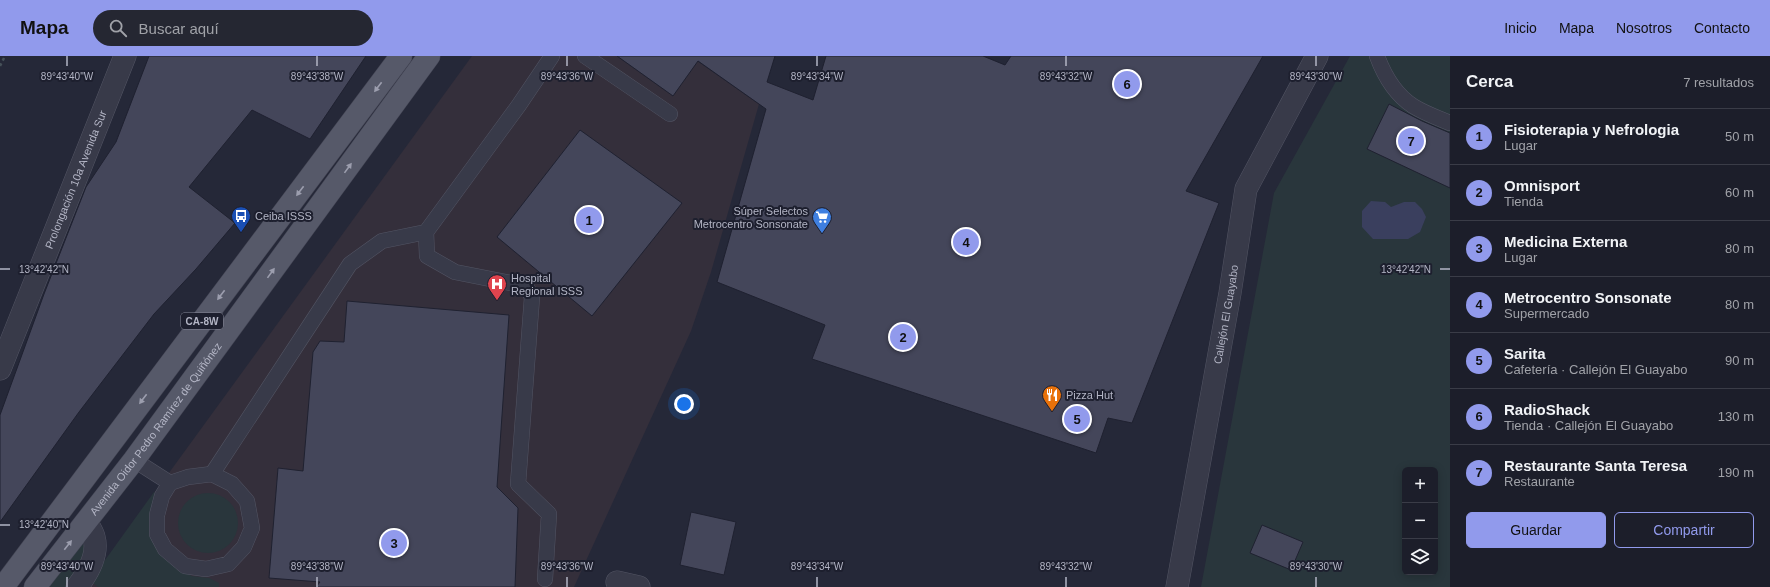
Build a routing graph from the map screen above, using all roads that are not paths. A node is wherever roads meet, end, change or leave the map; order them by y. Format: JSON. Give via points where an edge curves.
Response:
{"nodes":[{"id":1,"x":125,"y":56,"type":"edge"},
{"id":2,"x":401,"y":56,"type":"edge"},
{"id":3,"x":430,"y":56,"type":"edge"},
{"id":4,"x":552,"y":56,"type":"edge"},
{"id":5,"x":585,"y":56,"type":"edge"},
{"id":6,"x":1317,"y":56,"type":"edge"},
{"id":7,"x":1377,"y":56,"type":"edge"},
{"id":8,"x":670,"y":114,"type":"dead end"},
{"id":9,"x":1450,"y":123,"type":"edge"},
{"id":10,"x":426,"y":232,"type":"junction"},
{"id":11,"x":0,"y":369,"type":"edge"},
{"id":12,"x":134,"y":460,"type":"junction"},
{"id":13,"x":212,"y":474,"type":"junction"},
{"id":14,"x":170,"y":483,"type":"junction"},
{"id":15,"x":87,"y":522,"type":"junction"},
{"id":16,"x":545,"y":579,"type":"dead end"},
{"id":17,"x":618,"y":582,"type":"dead end"},
{"id":18,"x":3,"y":587,"type":"edge"},
{"id":19,"x":36,"y":587,"type":"edge"},
{"id":20,"x":77,"y":587,"type":"edge"},
{"id":21,"x":639,"y":587,"type":"edge"},
{"id":22,"x":1177,"y":587,"type":"edge"}],
"edges":[{"from":1,"to":11,"type":"street","name":"Prolongación 10a Avenida Sur"},
{"from":2,"to":18,"type":"main road","number":"CA-8W","one_way":true},
{"from":12,"to":3,"type":"main road","name":"Avenida Oidor Pedro Ramírez de Quiñónez","number":"CA-8W","one_way":true},
{"from":4,"to":10,"type":"lane"},
{"from":5,"to":8,"type":"lane"},
{"from":6,"to":22,"type":"street","name":"Callejón El Guayabo","via":[[1246,189],[1230,293]]},
{"from":7,"to":9,"type":"lane","via":[[1382,70],[1394,88],[1412,106]]},
{"from":10,"to":13,"type":"lane","via":[[382,241],[350,264]]},
{"from":10,"to":16,"type":"lane","via":[[427,256],[455,272],[526,286],[532,297],[518,484],[549,514]]},
{"from":12,"to":14,"type":"lane"},
{"from":12,"to":15,"type":"main road","name":"Avenida Oidor Pedro Ramírez de Quiñónez","number":"CA-8W"},
{"from":13,"to":14,"type":"lane","via":[[188,477]]},
{"from":13,"to":14,"type":"lane","via":[[232,484],[247,501],[252,528],[244,547],[228,564],[206,569],[185,566],[166,549],[157,534],[157,515],[162,496]]},
{"from":19,"to":15,"type":"main road","name":"Avenida Oidor Pedro Ramírez de Quiñónez","number":"CA-8W","one_way":true},
{"from":15,"to":20,"type":"street","via":[[94,537],[95,550],[92,564]]},
{"from":17,"to":21,"type":"street"}]}
